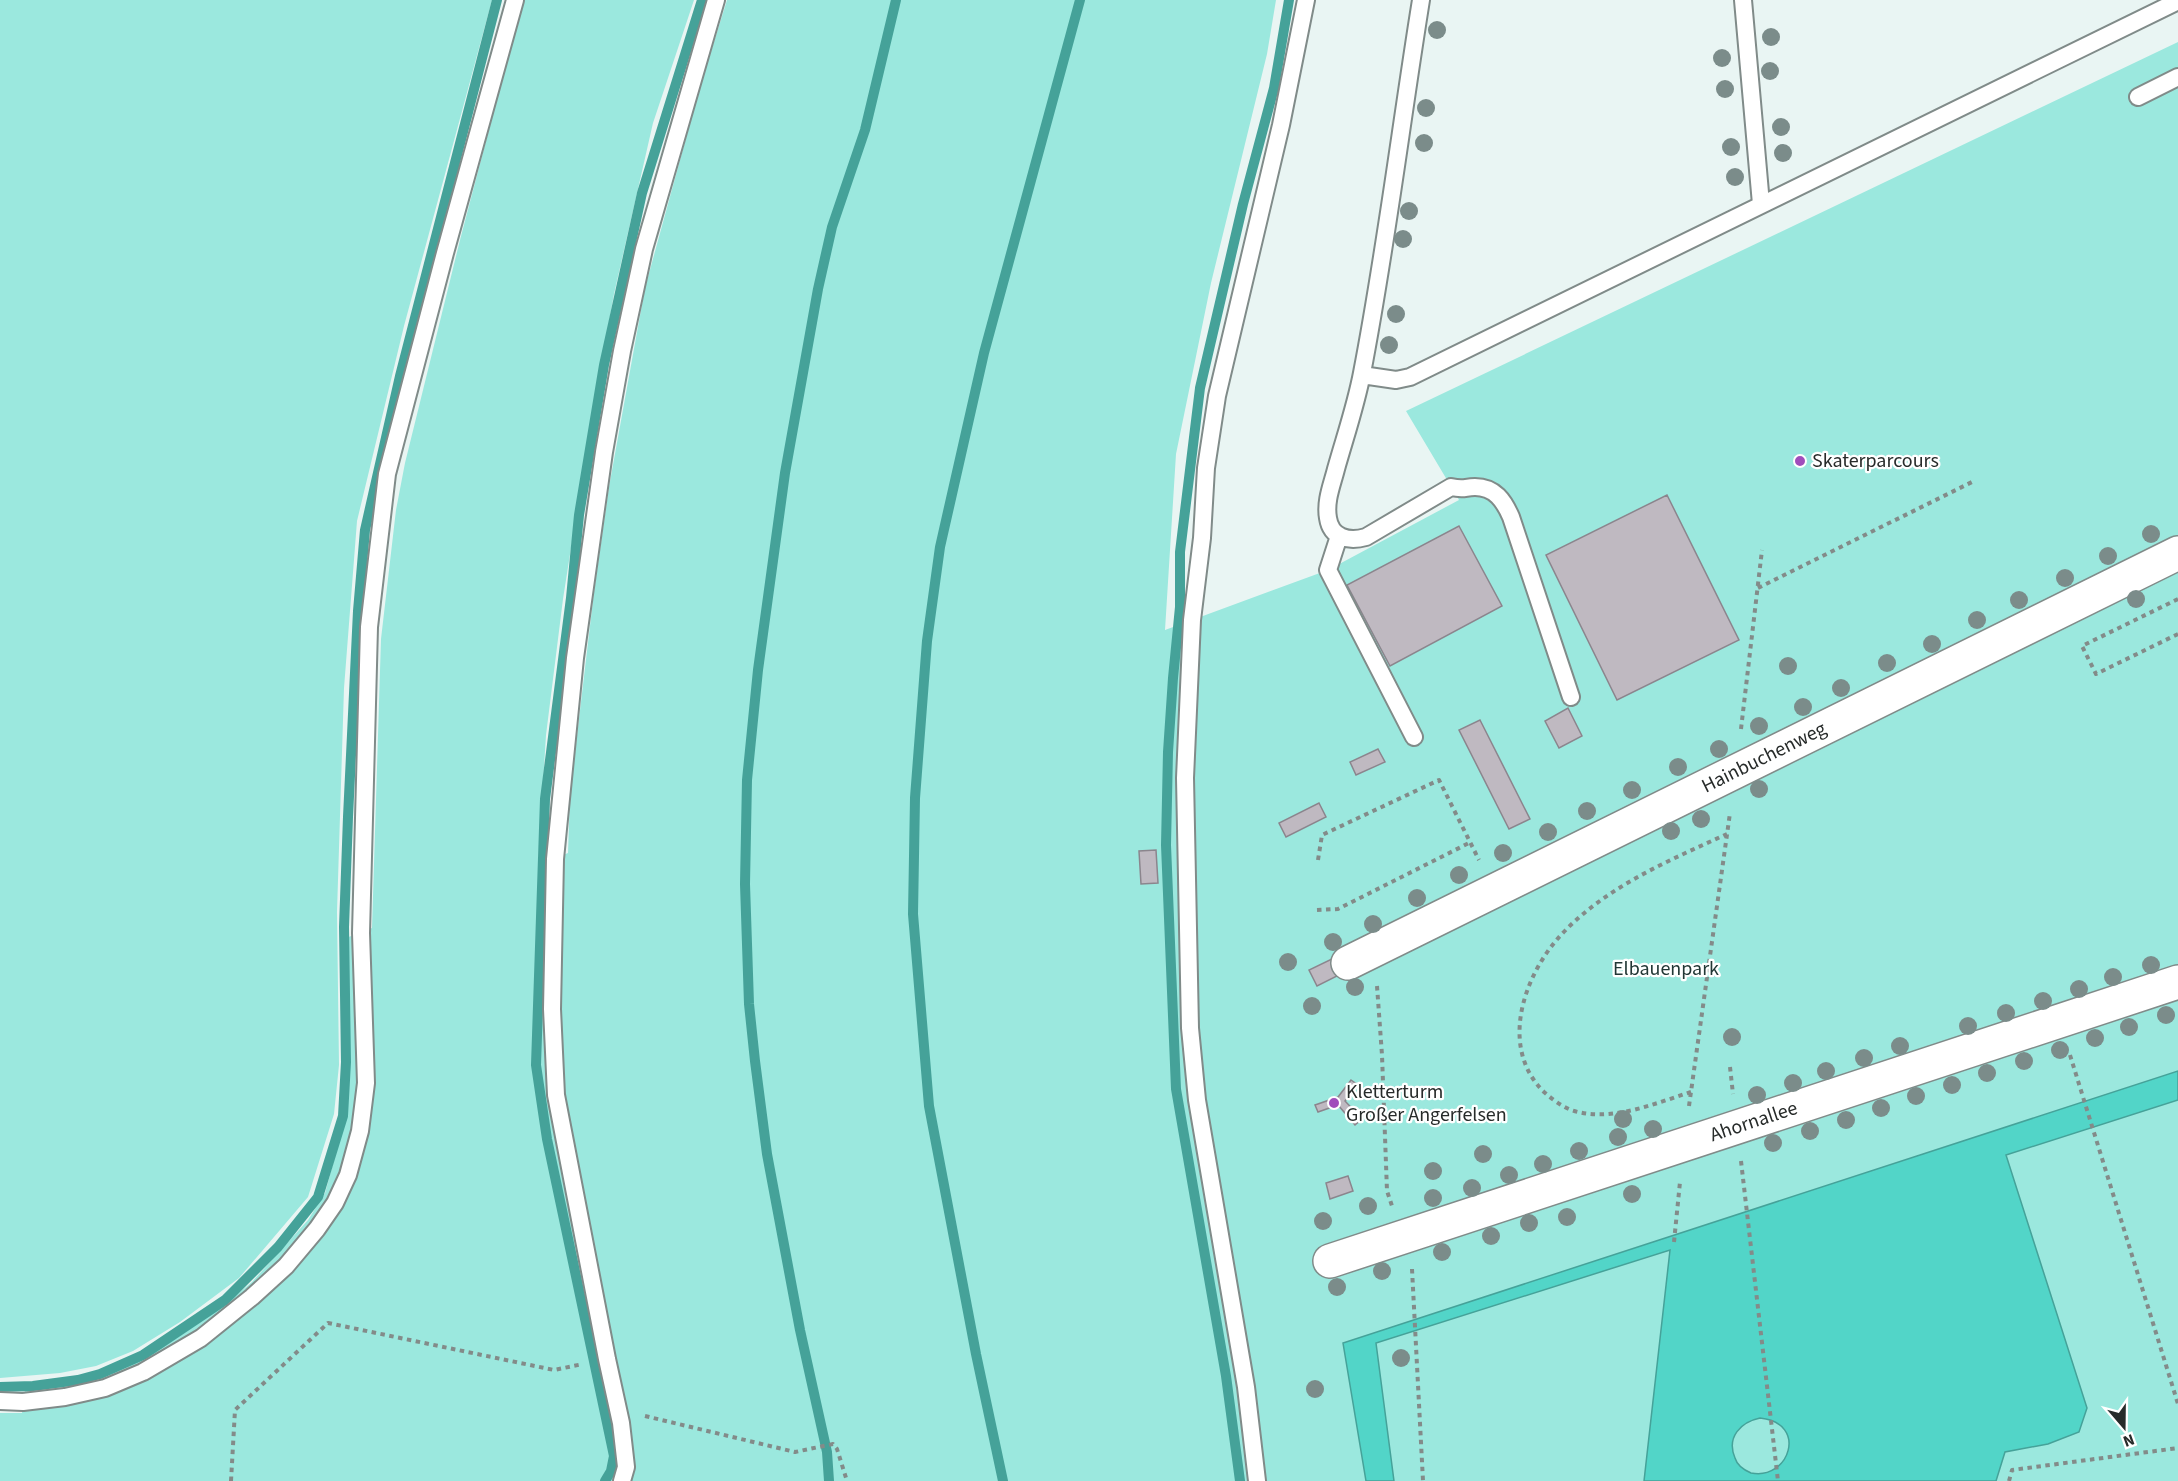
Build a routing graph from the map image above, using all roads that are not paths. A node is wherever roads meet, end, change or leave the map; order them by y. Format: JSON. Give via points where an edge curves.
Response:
{"nodes":[{"id":1,"x":515,"y":0,"type":"edge"},
{"id":2,"x":716,"y":0,"type":"edge"},
{"id":3,"x":1306,"y":0,"type":"edge"},
{"id":4,"x":1421,"y":0,"type":"edge"},
{"id":5,"x":1743,"y":0,"type":"edge"},
{"id":6,"x":2178,"y":1,"type":"edge"},
{"id":7,"x":2178,"y":77,"type":"edge"},
{"id":8,"x":2138,"y":97,"type":"dead end"},
{"id":9,"x":1761,"y":204,"type":"junction"},
{"id":10,"x":1362,"y":375,"type":"junction"},
{"id":11,"x":1339,"y":536,"type":"junction"},
{"id":12,"x":2178,"y":553,"type":"edge"},
{"id":13,"x":1571,"y":697,"type":"dead end"},
{"id":14,"x":1414,"y":737,"type":"dead end"},
{"id":15,"x":1361,"y":956,"type":"road end"},
{"id":16,"x":2178,"y":982,"type":"edge"},
{"id":17,"x":1330,"y":1262,"type":"dead end"},
{"id":18,"x":0,"y":1401,"type":"edge"},
{"id":19,"x":622,"y":1481,"type":"edge"},
{"id":20,"x":1257,"y":1481,"type":"edge"}],
"edges":[{"from":1,"to":18,"type":"lane","via":[[387,474],[369,627],[361,933],[366,1083],[360,1131],[348,1175],[335,1203],[286,1266],[201,1338],[143,1372],[105,1388],[65,1397]]},
{"from":2,"to":19,"type":"lane","via":[[644,249],[622,351],[577,646],[555,859],[552,1009],[556,1095],[621,1423],[626,1467]]},
{"from":3,"to":20,"type":"lane","via":[[1281,125],[1217,396],[1192,620],[1185,778],[1190,1017],[1197,1100],[1246,1387]]},
{"from":4,"to":10,"type":"lane"},
{"from":5,"to":9,"type":"lane"},
{"from":6,"to":9,"type":"lane"},
{"from":7,"to":8,"type":"lane"},
{"from":9,"to":10,"type":"lane","via":[[1410,377],[1396,380]]},
{"from":10,"to":11,"type":"lane","via":[[1328,503],[1328,522]]},
{"from":11,"to":13,"type":"lane","via":[[1366,537],[1451,487],[1494,492],[1511,517]]},
{"from":11,"to":14,"type":"lane","via":[[1328,570]]},
{"from":12,"to":15,"type":"street","name":"Hainbuchenweg"},
{"from":16,"to":17,"type":"street","name":"Ahornallee"}]}
